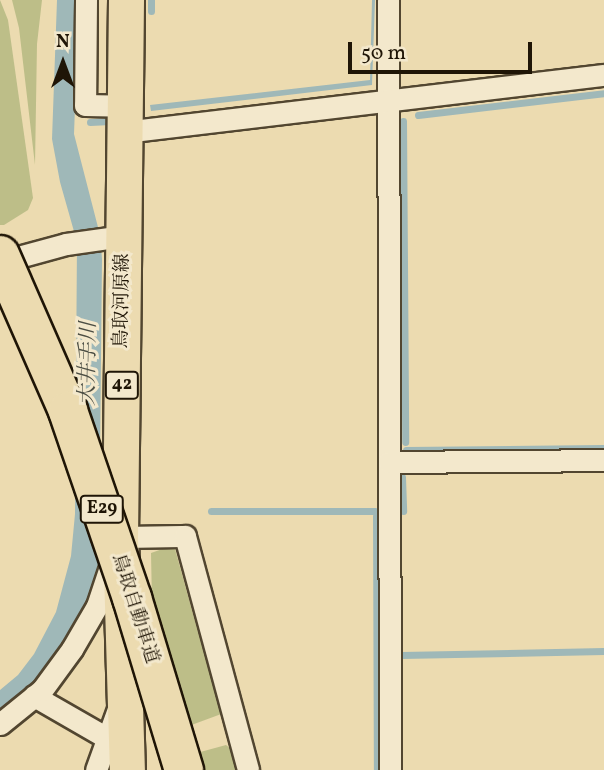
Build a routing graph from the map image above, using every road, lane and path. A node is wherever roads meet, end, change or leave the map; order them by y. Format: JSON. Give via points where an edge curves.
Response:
{"nodes":[{"id":1,"x":86,"y":0,"type":"edge"},
{"id":2,"x":126,"y":0,"type":"edge"},
{"id":3,"x":388,"y":0,"type":"edge"},
{"id":4,"x":604,"y":75,"type":"edge"},
{"id":5,"x":386,"y":100,"type":"junction"},
{"id":6,"x":124,"y":119,"type":"junction"},
{"id":7,"x":115,"y":237,"type":"junction"},
{"id":8,"x":0,"y":255,"type":"edge"},
{"id":9,"x":0,"y":262,"type":"edge"},
{"id":10,"x":0,"y":293,"type":"edge"},
{"id":11,"x":604,"y":460,"type":"edge"},
{"id":12,"x":389,"y":462,"type":"junction"},
{"id":13,"x":120,"y":537,"type":"junction"},
{"id":14,"x":125,"y":690,"type":"junction"},
{"id":15,"x":34,"y":696,"type":"junction"},
{"id":16,"x":0,"y":724,"type":"edge"},
{"id":17,"x":107,"y":738,"type":"junction"},
{"id":18,"x":96,"y":770,"type":"edge"},
{"id":19,"x":127,"y":770,"type":"edge"},
{"id":20,"x":167,"y":770,"type":"edge"},
{"id":21,"x":184,"y":770,"type":"edge"},
{"id":22,"x":248,"y":770,"type":"edge"},
{"id":23,"x":390,"y":770,"type":"edge"}],
"edges":[{"from":1,"to":6,"type":"street","via":[[85,105]]},
{"from":2,"to":6,"type":"main road","name":"鳥取河原線","number":"42"},
{"from":3,"to":5,"type":"street"},
{"from":4,"to":5,"type":"street"},
{"from":5,"to":6,"type":"street"},
{"from":5,"to":12,"type":"street"},
{"from":6,"to":7,"type":"main road","name":"鳥取河原線","number":"42"},
{"from":7,"to":9,"type":"street","via":[[66,244]]},
{"from":7,"to":13,"type":"main road","name":"鳥取河原線","number":"42"},
{"from":8,"to":21,"type":"highway","name":"鳥取自動車道","number":"E29","bridge":true,"via":[[68,411]]},
{"from":10,"to":20,"type":"highway","name":"鳥取自動車道","number":"E29","via":[[52,418],[117,605]]},
{"from":11,"to":12,"type":"street"},
{"from":12,"to":23,"type":"street"},
{"from":13,"to":14,"type":"main road","name":"鳥取河原線","number":"42"},
{"from":13,"to":15,"type":"street","via":[[97,606],[72,649]]},
{"from":13,"to":22,"type":"street","via":[[185,536]]},
{"from":14,"to":17,"type":"street"},
{"from":14,"to":19,"type":"main road","name":"鳥取河原線","number":"42"},
{"from":15,"to":16,"type":"street"},
{"from":15,"to":17,"type":"street"},
{"from":17,"to":18,"type":"street"}]}
